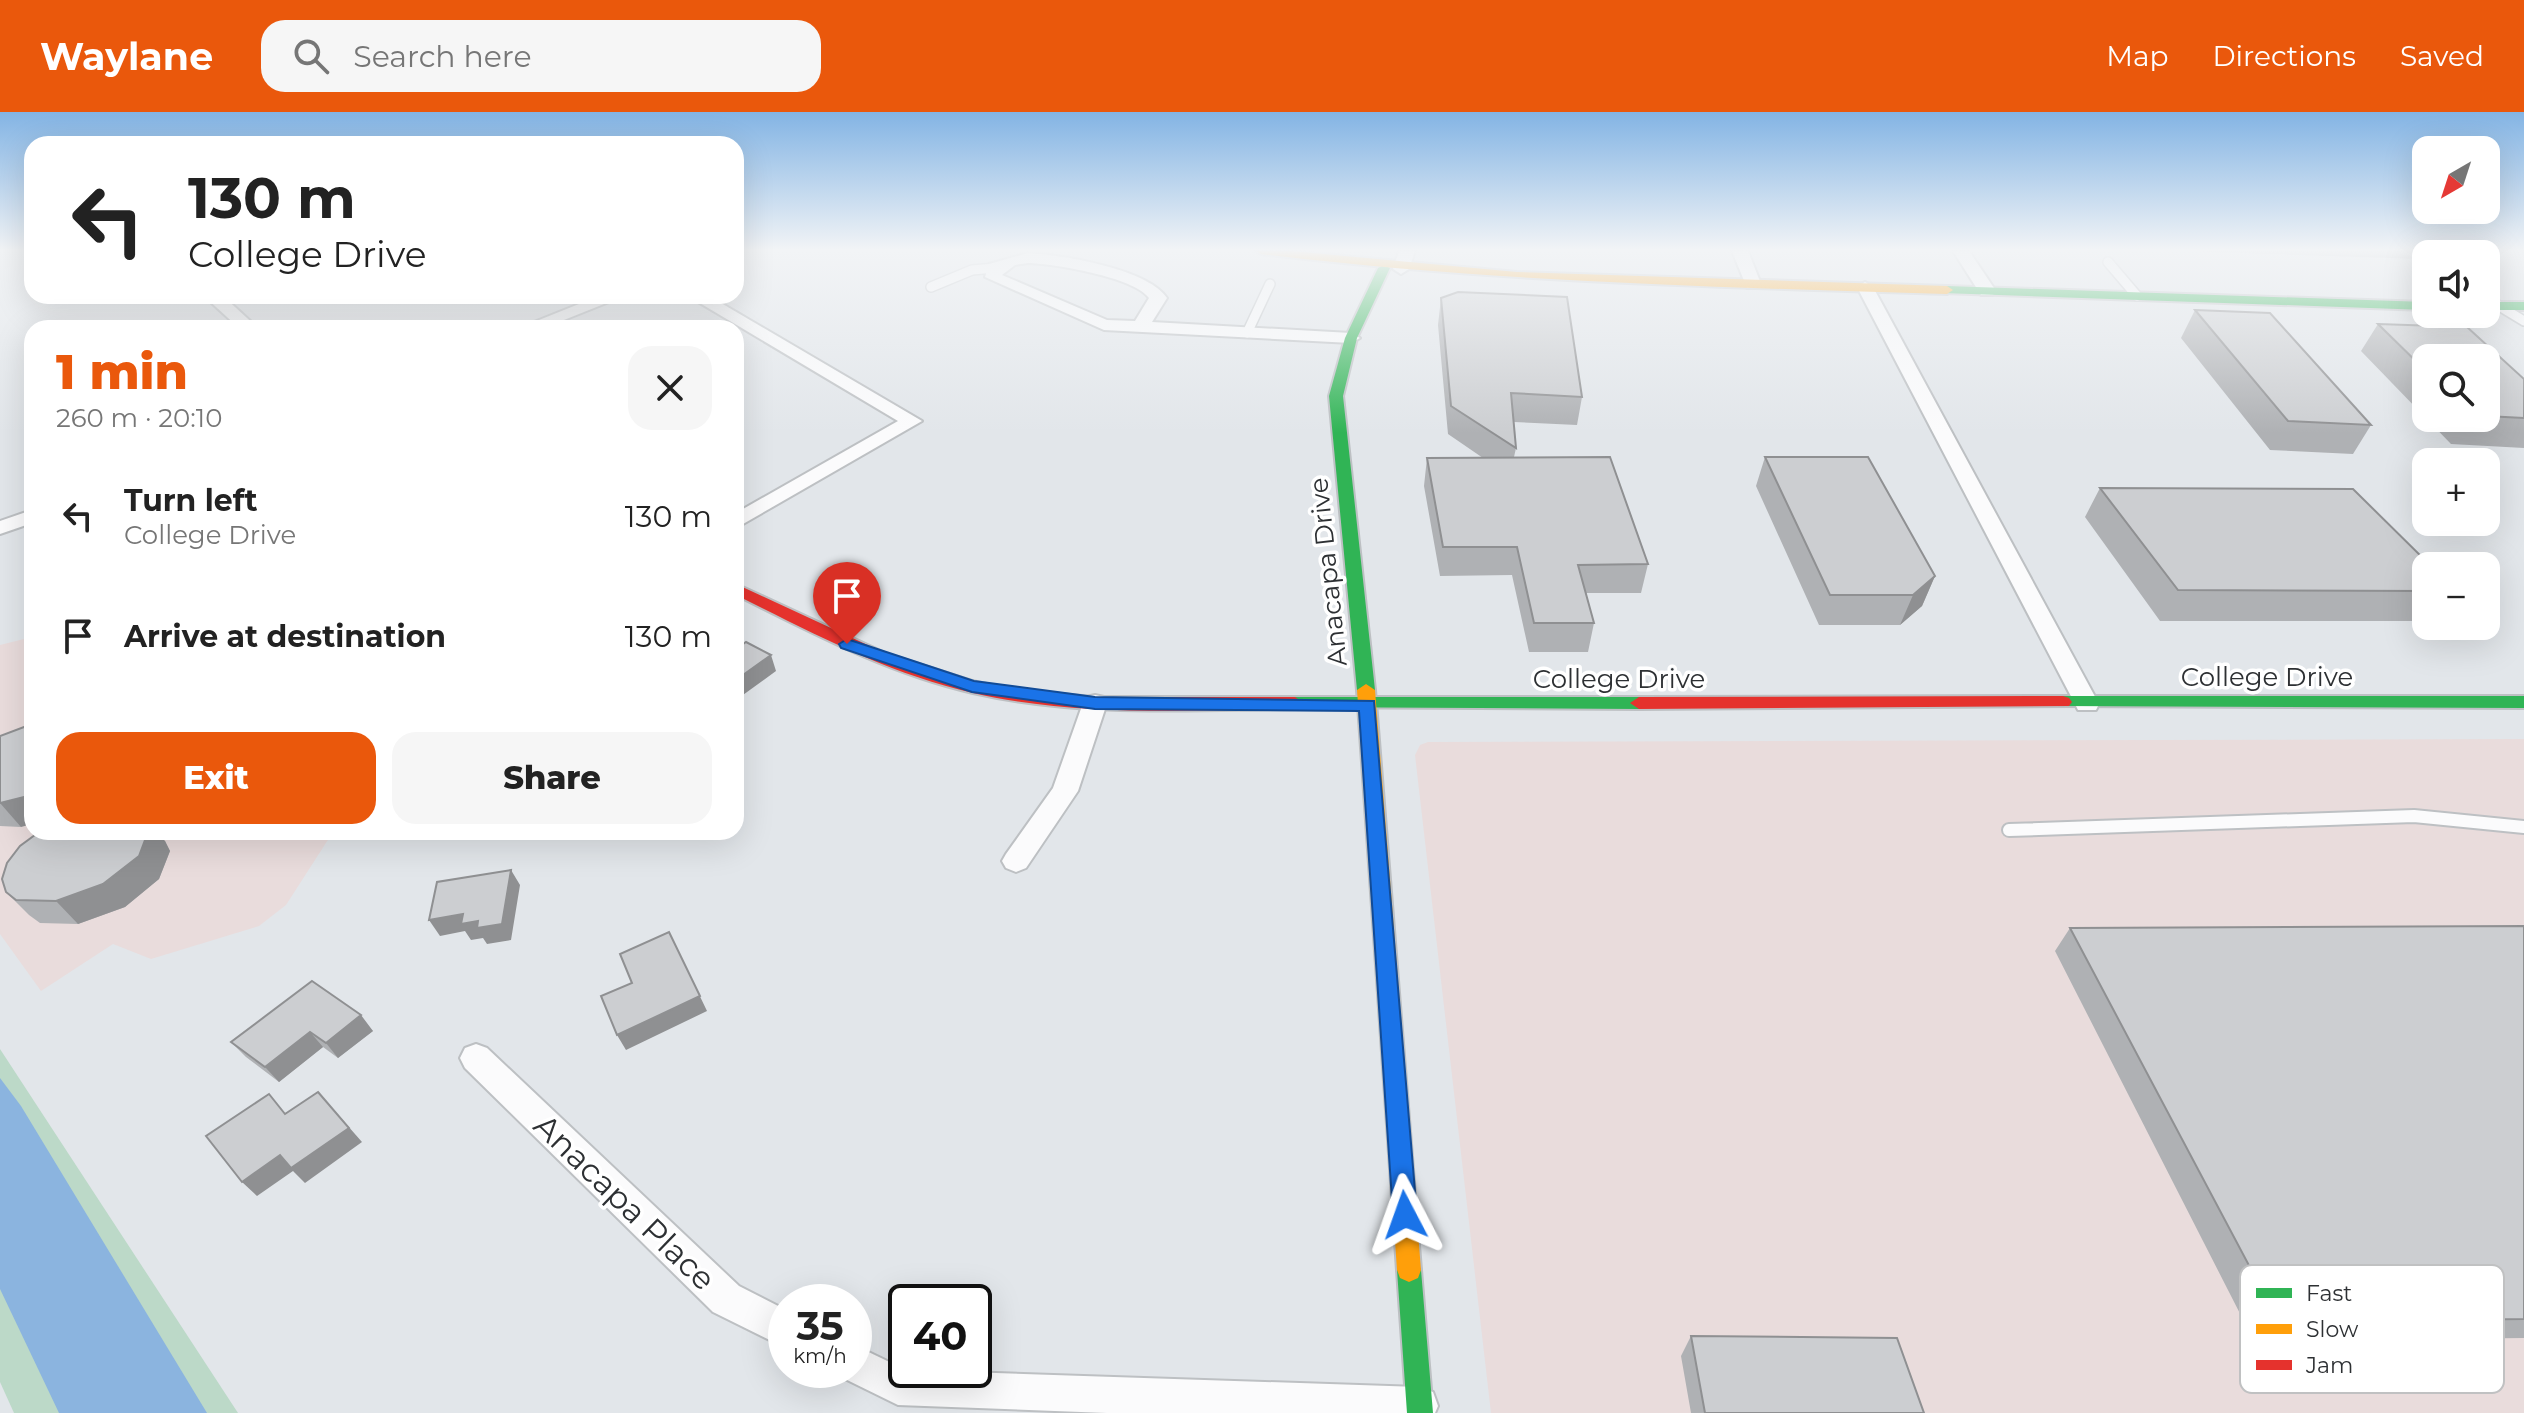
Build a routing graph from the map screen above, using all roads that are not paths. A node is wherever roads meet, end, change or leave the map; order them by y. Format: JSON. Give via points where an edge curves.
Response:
{"nodes":[{"id":1,"x":1073,"y":312,"type":"edge"},
{"id":2,"x":1149,"y":312,"type":"edge"},
{"id":3,"x":1257,"y":312,"type":"edge"},
{"id":4,"x":1367,"y":312,"type":"edge"},
{"id":5,"x":1878,"y":312,"type":"edge"},
{"id":6,"x":2506,"y":312,"type":"edge"},
{"id":7,"x":2524,"y":321,"type":"edge"},
{"id":8,"x":744,"y":323,"type":"edge"},
{"id":9,"x":1140,"y":327,"type":"junction"},
{"id":10,"x":1247,"y":333,"type":"junction"},
{"id":11,"x":1351,"y":338,"type":"junction"},
{"id":12,"x":744,"y":517,"type":"edge"},
{"id":13,"x":744,"y":593,"type":"edge"},
{"id":14,"x":2524,"y":702,"type":"edge"},
{"id":15,"x":1095,"y":703,"type":"junction"},
{"id":16,"x":2087,"y":704,"type":"junction"},
{"id":17,"x":1368,"y":705,"type":"junction"},
{"id":18,"x":2524,"y":827,"type":"edge"},
{"id":19,"x":2009,"y":830,"type":"dead end"},
{"id":20,"x":1016,"y":861,"type":"dead end"},
{"id":21,"x":476,"y":1058,"type":"dead end"},
{"id":22,"x":768,"y":1321,"type":"edge"},
{"id":23,"x":872,"y":1373,"type":"edge"},
{"id":24,"x":1420,"y":1410,"type":"edge"}],
"edges":[{"from":1,"to":9,"type":"street","via":[[1104,325]]},
{"from":2,"to":9,"type":"street"},
{"from":3,"to":10,"type":"lane"},
{"from":4,"to":11,"type":"street","name":"Anacapa Drive"},
{"from":5,"to":16,"type":"street"},
{"from":6,"to":7,"type":"lane"},
{"from":8,"to":12,"type":"street","via":[[912,421]]},
{"from":9,"to":10,"type":"street"},
{"from":10,"to":11,"type":"street"},
{"from":11,"to":17,"type":"street","name":"Anacapa Drive","via":[[1336,396]]},
{"from":13,"to":15,"type":"street","name":"College Drive","via":[[847,644],[972,687]]},
{"from":14,"to":16,"type":"street","name":"College Drive"},
{"from":15,"to":17,"type":"street","name":"College Drive"},
{"from":15,"to":20,"type":"street","via":[[1065,791]]},
{"from":16,"to":17,"type":"street","name":"College Drive"},
{"from":17,"to":24,"type":"street","name":"Anacapa Drive"},
{"from":18,"to":19,"type":"lane","via":[[2414,816]]},
{"from":21,"to":22,"type":"street","name":"Anacapa Place","via":[[726,1299]]},
{"from":23,"to":24,"type":"street","via":[[898,1386]]}]}
